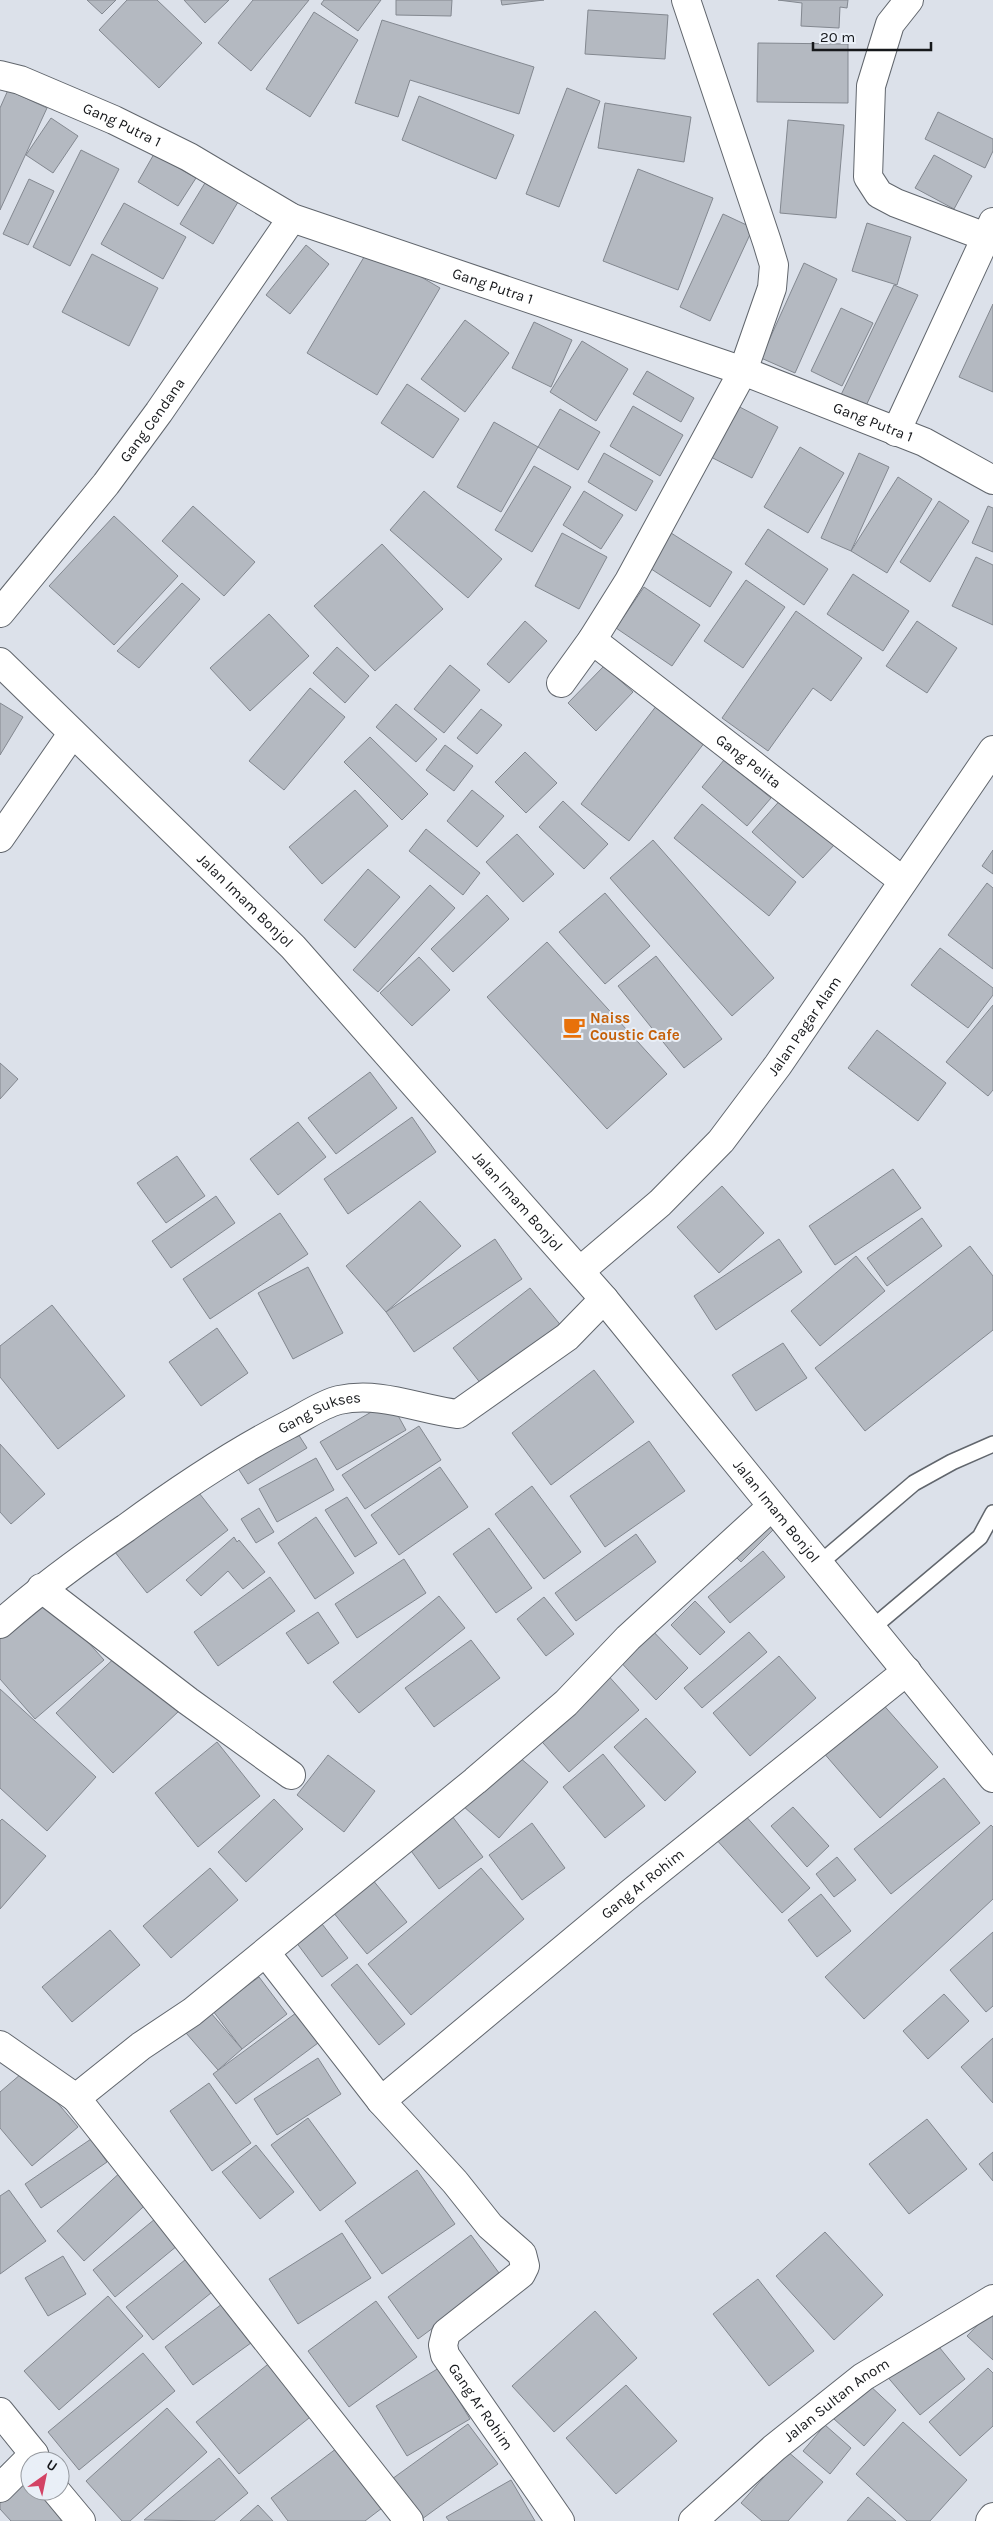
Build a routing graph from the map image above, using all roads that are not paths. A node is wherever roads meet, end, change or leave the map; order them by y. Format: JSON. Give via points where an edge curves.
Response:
{"nodes":[{"id":1,"x":686,"y":0,"type":"edge"},
{"id":2,"x":909,"y":0,"type":"edge"},
{"id":3,"x":0,"y":75,"type":"edge"},
{"id":4,"x":292,"y":218,"type":"junction"},
{"id":5,"x":990,"y":230,"type":"edge"},
{"id":6,"x":743,"y":371,"type":"junction"},
{"id":7,"x":896,"y":432,"type":"junction"},
{"id":8,"x":993,"y":480,"type":"edge"},
{"id":9,"x":0,"y":613,"type":"edge"},
{"id":10,"x":592,"y":640,"type":"junction"},
{"id":11,"x":0,"y":662,"type":"edge"},
{"id":12,"x":561,"y":683,"type":"dead end"},
{"id":13,"x":72,"y":734,"type":"junction"},
{"id":14,"x":993,"y":750,"type":"edge"},
{"id":15,"x":0,"y":838,"type":"edge"},
{"id":16,"x":903,"y":881,"type":"junction"},
{"id":17,"x":580,"y":1271,"type":"junction"},
{"id":18,"x":604,"y":1299,"type":"junction"},
{"id":19,"x":993,"y":1444,"type":"edge"},
{"id":20,"x":772,"y":1507,"type":"junction"},
{"id":21,"x":993,"y":1513,"type":"edge"},
{"id":22,"x":820,"y":1563,"type":"junction"},
{"id":23,"x":41,"y":1588,"type":"junction"},
{"id":24,"x":0,"y":1624,"type":"edge"},
{"id":25,"x":872,"y":1628,"type":"junction"},
{"id":26,"x":907,"y":1671,"type":"junction"},
{"id":27,"x":291,"y":1775,"type":"dead end"},
{"id":28,"x":993,"y":1778,"type":"edge"},
{"id":29,"x":266,"y":1953,"type":"junction"},
{"id":30,"x":0,"y":2045,"type":"edge"},
{"id":31,"x":76,"y":2098,"type":"junction"},
{"id":32,"x":381,"y":2101,"type":"junction"},
{"id":33,"x":993,"y":2299,"type":"edge"},
{"id":34,"x":0,"y":2412,"type":"edge"},
{"id":35,"x":30,"y":2451,"type":"edge"},
{"id":36,"x":20,"y":2471,"type":"edge"},
{"id":37,"x":0,"y":2488,"type":"edge"},
{"id":38,"x":64,"y":2501,"type":"edge"},
{"id":39,"x":993,"y":2517,"type":"edge"},
{"id":40,"x":81,"y":2521,"type":"edge"},
{"id":41,"x":409,"y":2521,"type":"edge"},
{"id":42,"x":560,"y":2521,"type":"edge"},
{"id":43,"x":694,"y":2521,"type":"edge"},
{"id":44,"x":990,"y":2521,"type":"edge"}],
"edges":[{"from":1,"to":6,"type":"main road","via":[[774,265],[772,288]]},
{"from":2,"to":5,"type":"main road","via":[[890,24],[871,86],[868,176],[879,194],[896,203]]},
{"from":3,"to":4,"type":"main road","name":"Gang Putra 1","via":[[20,80],[114,120],[189,157]]},
{"from":4,"to":6,"type":"main road","name":"Gang Putra 1"},
{"from":4,"to":9,"type":"main road","name":"Gang Cendana","via":[[106,484]]},
{"from":5,"to":7,"type":"main road"},
{"from":6,"to":7,"type":"main road","name":"Gang Putra 1"},
{"from":6,"to":10,"type":"main road","via":[[663,521]]},
{"from":7,"to":8,"type":"main road","name":"Gang Putra 1","via":[[924,442]]},
{"from":10,"to":12,"type":"main road"},
{"from":10,"to":16,"type":"main road","name":"Gang Pelita"},
{"from":11,"to":13,"type":"main road","name":"Jalan Imam Bonjol"},
{"from":13,"to":15,"type":"main road"},
{"from":13,"to":17,"type":"main road","name":"Jalan Imam Bonjol","via":[[293,947]]},
{"from":14,"to":16,"type":"main road","name":"Jalan Pagar Alam"},
{"from":16,"to":17,"type":"main road","name":"Jalan Pagar Alam","via":[[721,1142],[660,1203]]},
{"from":17,"to":18,"type":"main road","name":"Jalan Imam Bonjol"},
{"from":18,"to":20,"type":"main road","name":"Jalan Imam Bonjol"},
{"from":18,"to":23,"type":"main road","name":"Gang Sukses","via":[[567,1337],[458,1414],[380,1398],[338,1401],[270,1434],[197,1477]]},
{"from":19,"to":22,"type":"lane","via":[[914,1483]]},
{"from":20,"to":22,"type":"main road","name":"Jalan Imam Bonjol"},
{"from":20,"to":29,"type":"main road","via":[[628,1638],[566,1703],[468,1788]]},
{"from":21,"to":25,"type":"lane","via":[[980,1537]]},
{"from":22,"to":25,"type":"main road","name":"Jalan Imam Bonjol"},
{"from":23,"to":24,"type":"main road","name":"Gang Sukses"},
{"from":23,"to":27,"type":"main road","via":[[188,1702]]},
{"from":25,"to":26,"type":"main road","name":"Jalan Imam Bonjol"},
{"from":26,"to":28,"type":"main road","name":"Jalan Imam Bonjol"},
{"from":26,"to":32,"type":"main road","name":"Gang Ar Rohim","via":[[632,1892]]},
{"from":29,"to":31,"type":"main road"},
{"from":29,"to":32,"type":"main road","name":"Gang Ar Rohim"},
{"from":30,"to":31,"type":"main road"},
{"from":31,"to":41,"type":"main road"},
{"from":32,"to":42,"type":"main road","name":"Gang Ar Rohim","via":[[456,2182],[490,2226],[522,2254],[525,2266],[521,2274],[446,2333],[443,2344],[445,2355],[464,2386]]},
{"from":33,"to":43,"type":"main road","name":"Jalan Sultan Anom","via":[[863,2377],[774,2448]]},
{"from":34,"to":35,"type":"main road"},
{"from":36,"to":37,"type":"main road"},
{"from":38,"to":40,"type":"main road"},
{"from":39,"to":44,"type":"main road"}]}
